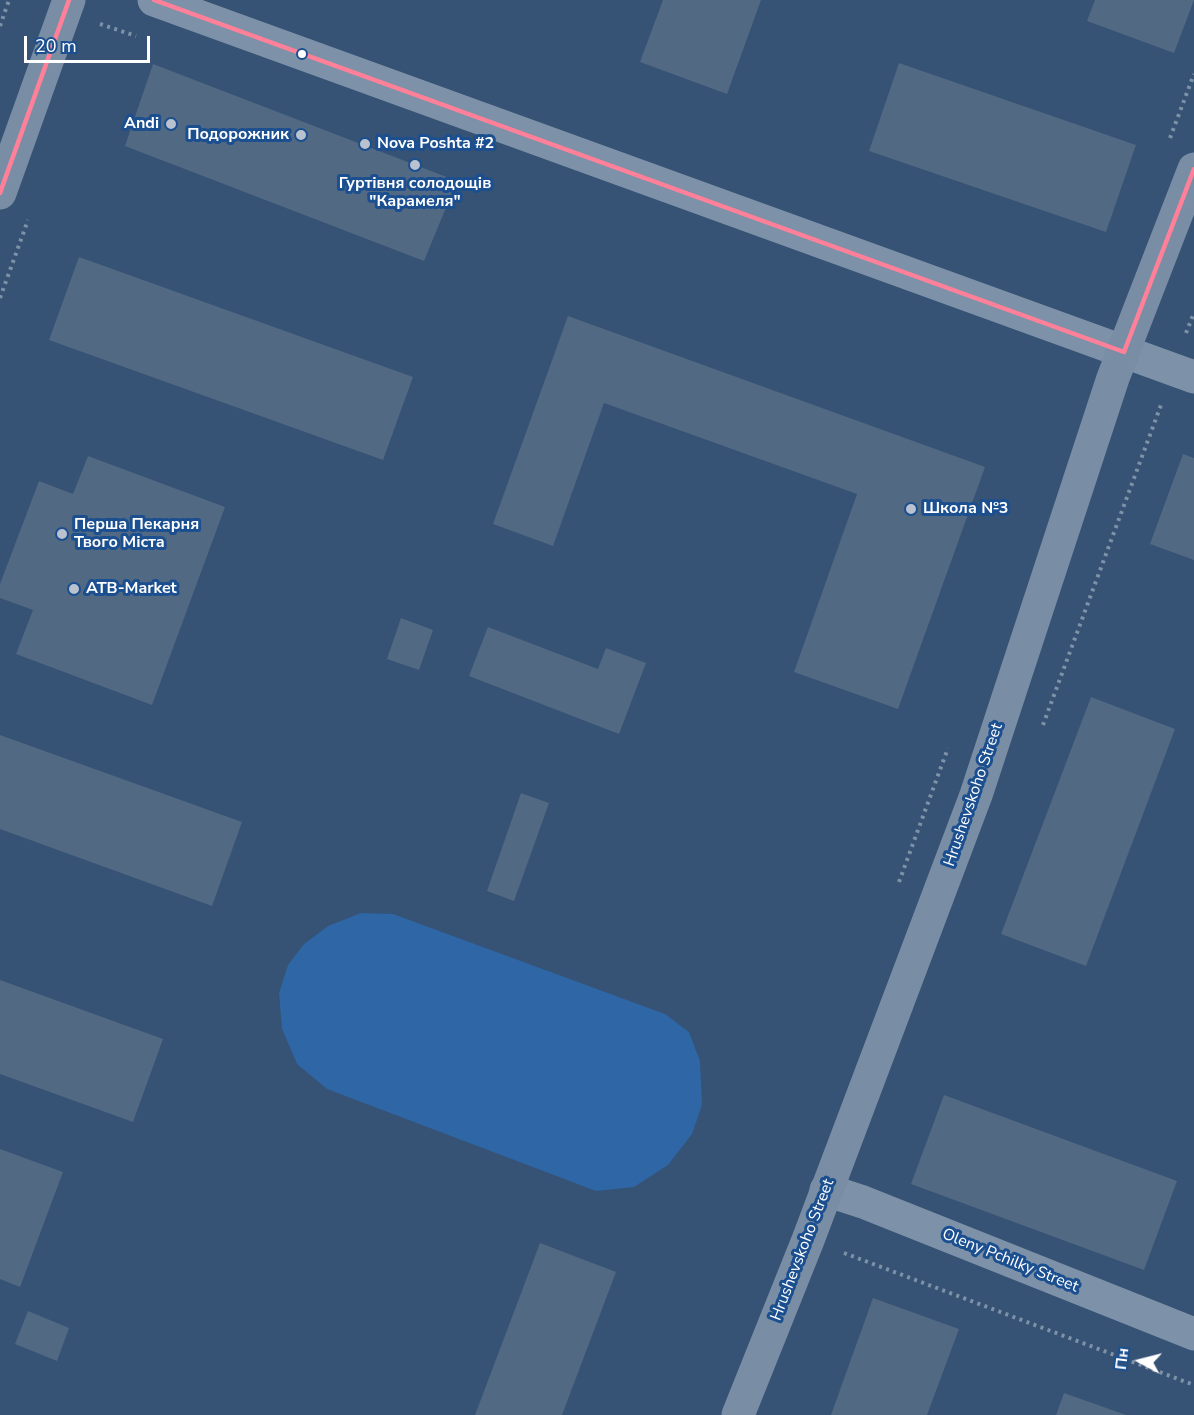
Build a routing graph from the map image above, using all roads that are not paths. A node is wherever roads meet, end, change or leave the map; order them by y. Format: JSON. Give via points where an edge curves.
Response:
{"nodes":[{"id":1,"x":69,"y":0,"type":"edge"},
{"id":2,"x":154,"y":0,"type":"edge"},
{"id":3,"x":1194,"y":169,"type":"edge"},
{"id":4,"x":0,"y":193,"type":"edge"},
{"id":5,"x":1124,"y":352,"type":"junction"},
{"id":6,"x":1194,"y":377,"type":"edge"},
{"id":7,"x":826,"y":1190,"type":"junction"},
{"id":8,"x":1194,"y":1334,"type":"edge"},
{"id":9,"x":738,"y":1415,"type":"edge"}],
"edges":[{"from":1,"to":4,"type":"street"},
{"from":2,"to":5,"type":"street"},
{"from":3,"to":5,"type":"street","name":"Hrushevskoho Street"},
{"from":5,"to":6,"type":"street"},
{"from":5,"to":7,"type":"street","name":"Hrushevskoho Street","via":[[976,795]]},
{"from":7,"to":8,"type":"street","name":"Oleny Pchilky Street"},
{"from":7,"to":9,"type":"street","name":"Hrushevskoho Street"}]}
